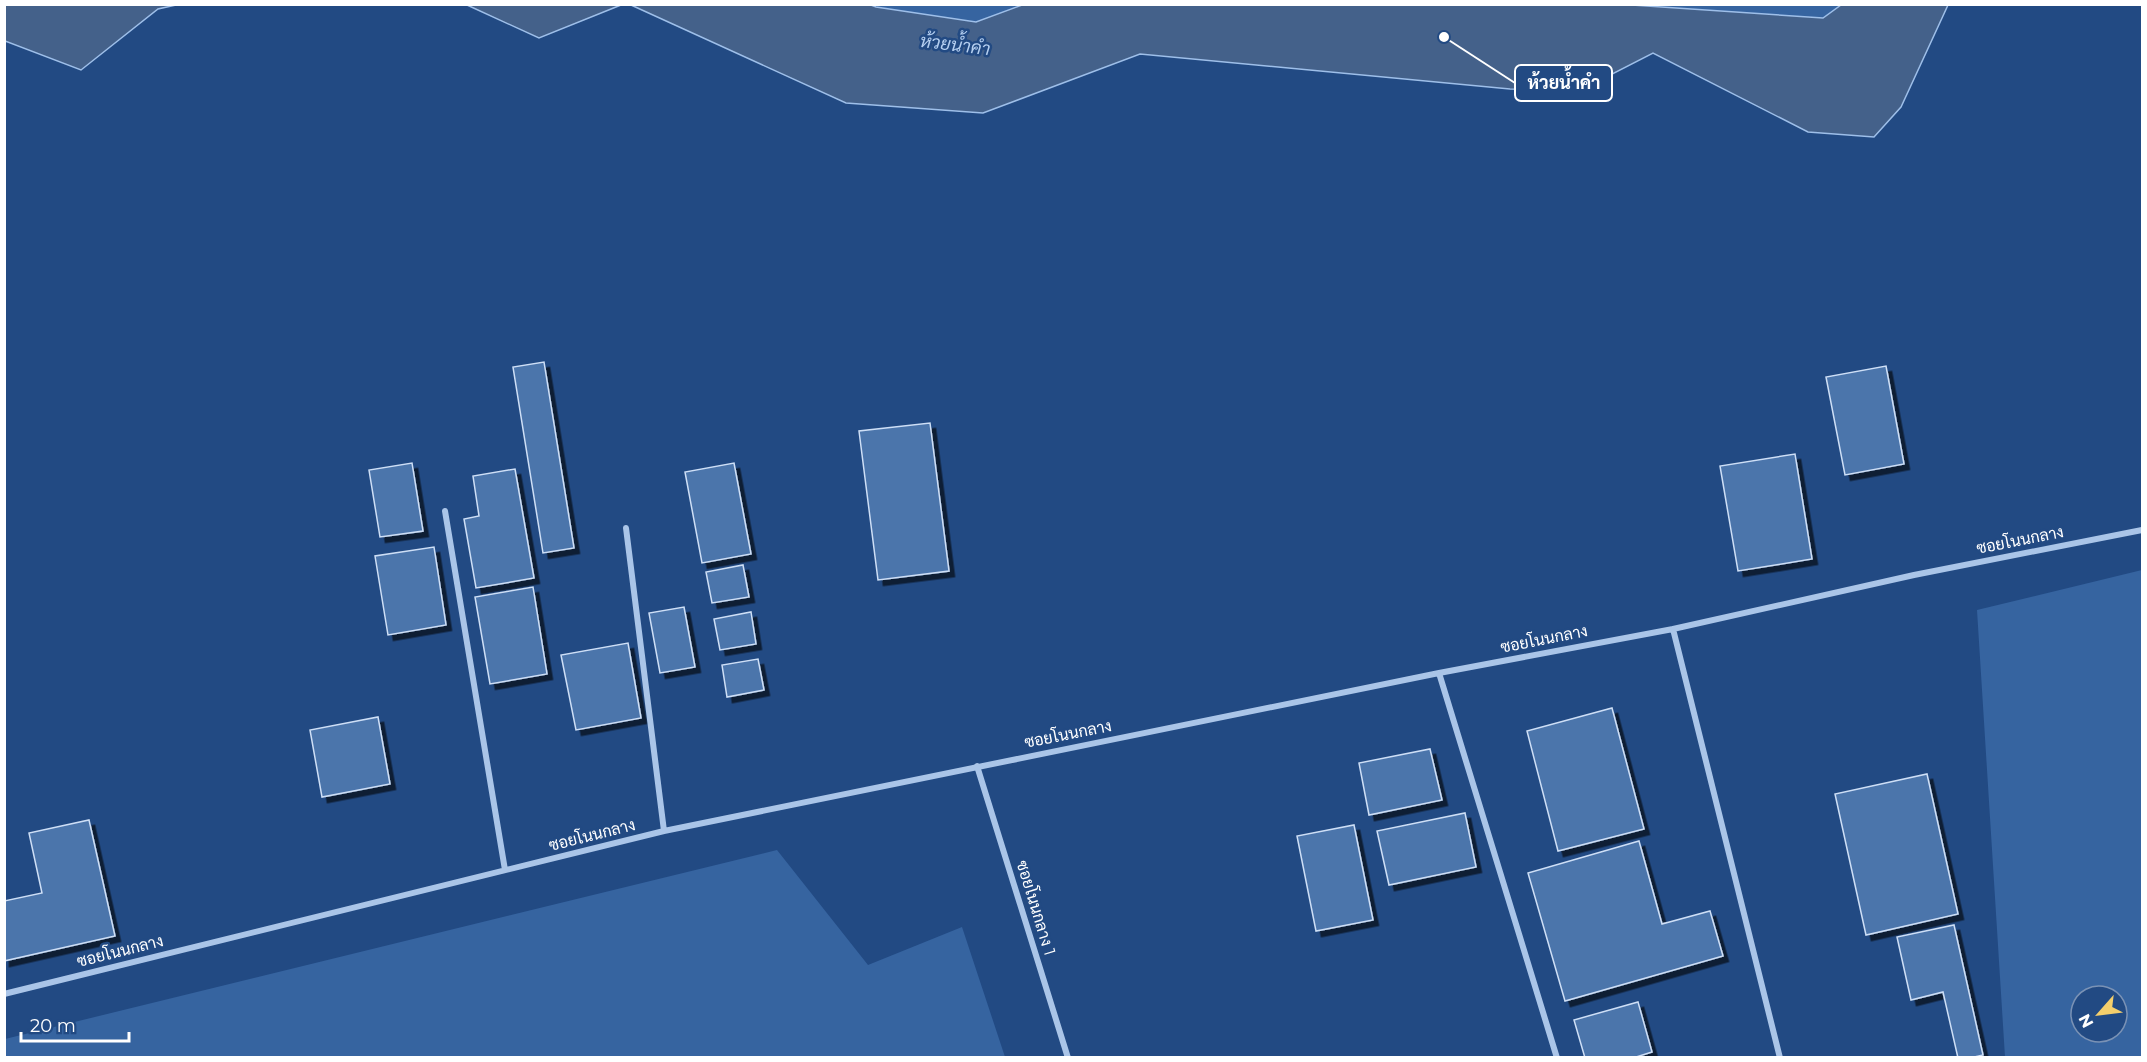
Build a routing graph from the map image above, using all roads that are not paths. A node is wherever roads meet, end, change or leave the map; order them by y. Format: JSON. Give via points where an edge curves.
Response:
{"nodes":[{"id":1,"x":445,"y":511,"type":"dead end"},
{"id":2,"x":626,"y":528,"type":"dead end"},
{"id":3,"x":2142,"y":530,"type":"edge"},
{"id":4,"x":1673,"y":629,"type":"junction"},
{"id":5,"x":1439,"y":673,"type":"junction"},
{"id":6,"x":977,"y":766,"type":"junction"},
{"id":7,"x":664,"y":831,"type":"junction"},
{"id":8,"x":505,"y":870,"type":"junction"},
{"id":9,"x":4,"y":994,"type":"edge"},
{"id":10,"x":1068,"y":1058,"type":"edge"},
{"id":11,"x":1557,"y":1058,"type":"edge"},
{"id":12,"x":1780,"y":1058,"type":"edge"}],
"edges":[{"from":1,"to":8,"type":"street"},
{"from":2,"to":7,"type":"street"},
{"from":3,"to":4,"type":"street","name":"ซอยโนนกลาง","via":[[1914,575]]},
{"from":4,"to":5,"type":"street","name":"ซอยโนนกลาง"},
{"from":4,"to":12,"type":"street"},
{"from":5,"to":6,"type":"street","name":"ซอยโนนกลาง"},
{"from":5,"to":11,"type":"street"},
{"from":6,"to":7,"type":"street","name":"ซอยโนนกลาง"},
{"from":6,"to":10,"type":"street","name":"ซอยโนนกลาง 1"},
{"from":7,"to":8,"type":"street","name":"ซอยโนนกลาง"},
{"from":8,"to":9,"type":"street","name":"ซอยโนนกลาง"}]}
